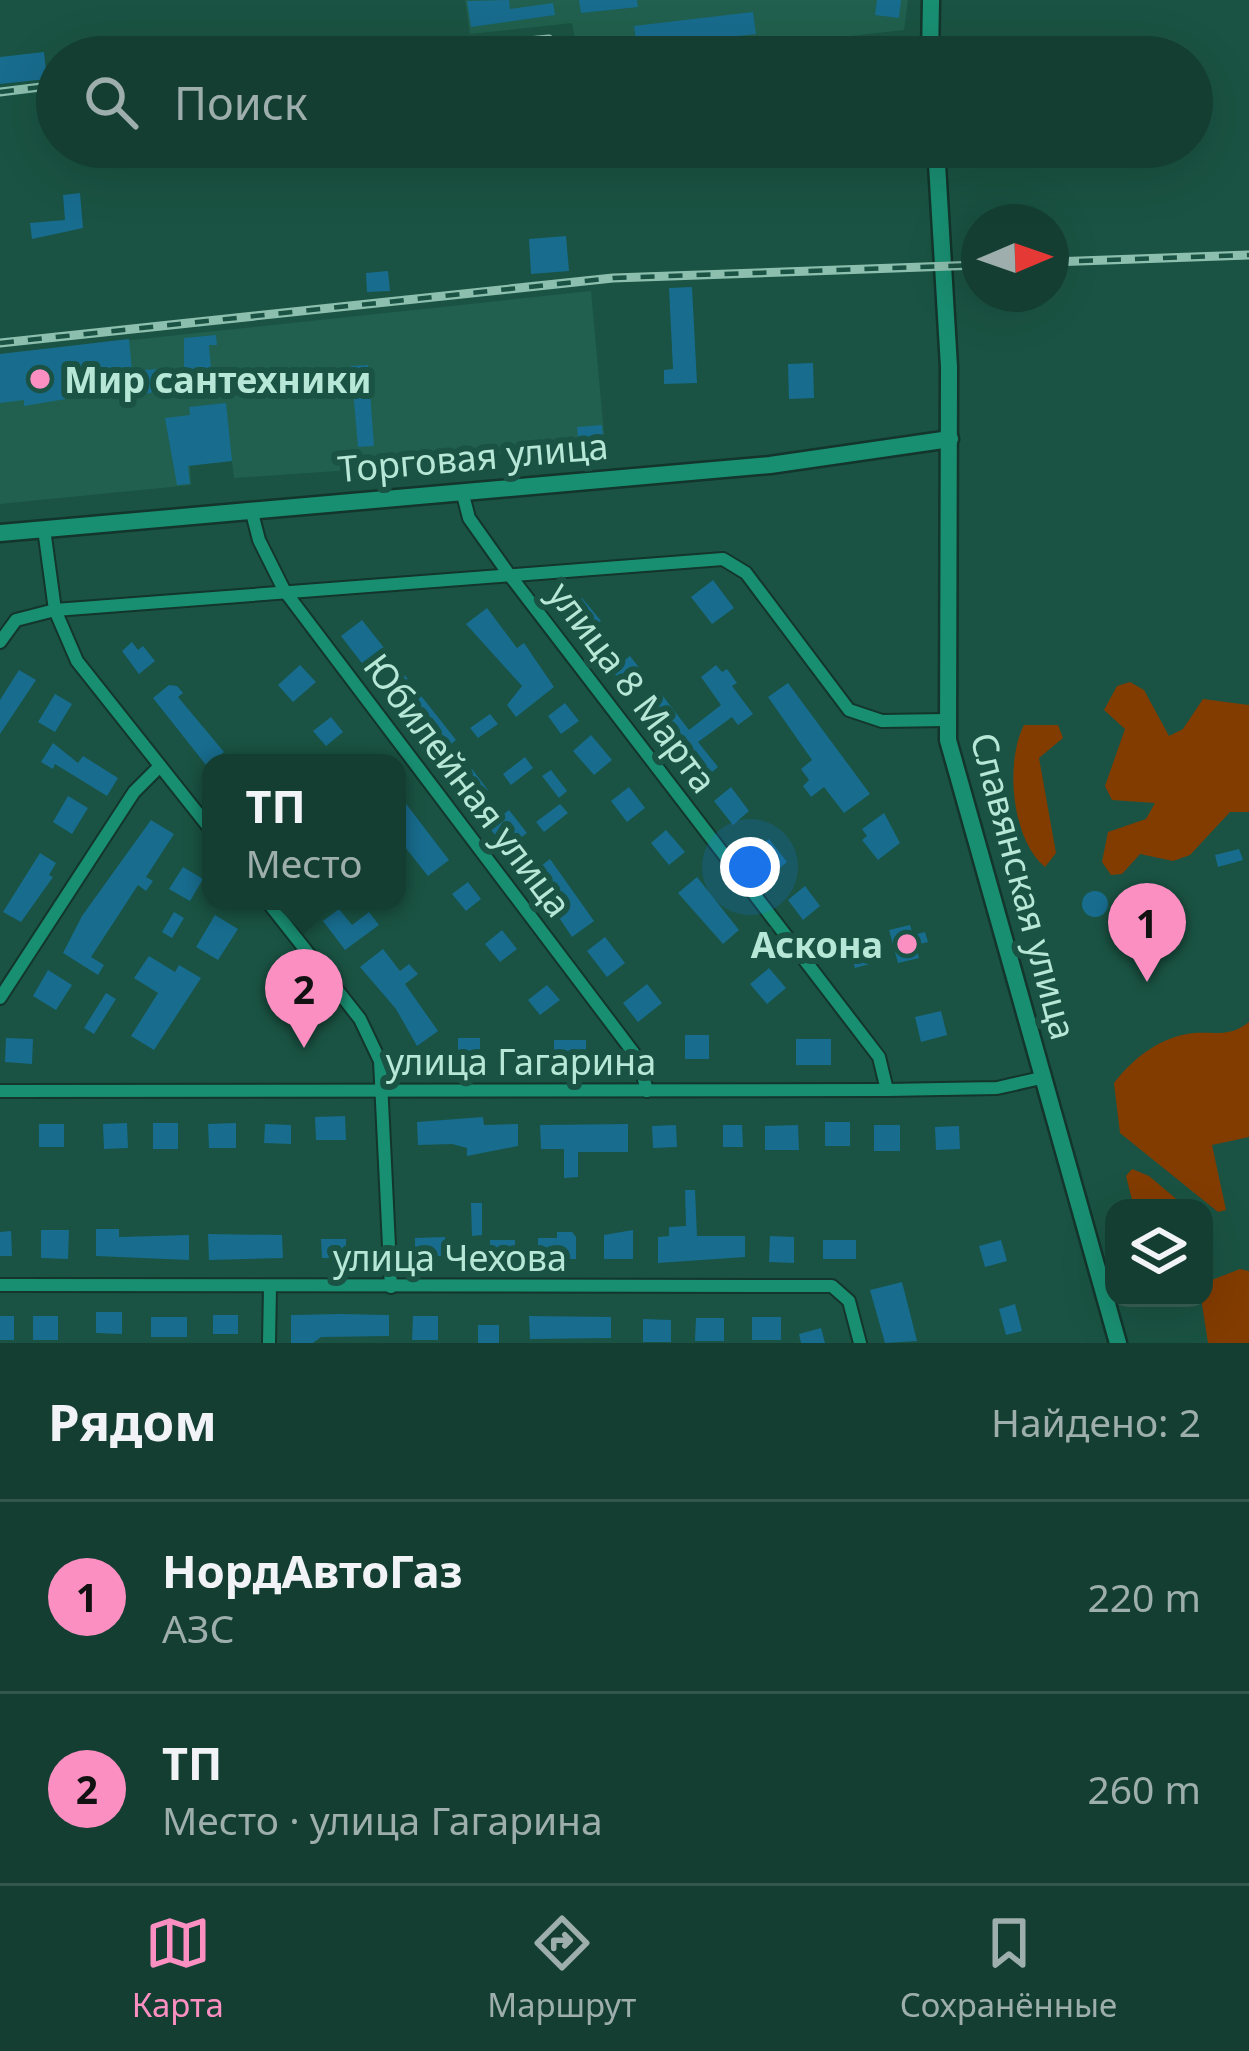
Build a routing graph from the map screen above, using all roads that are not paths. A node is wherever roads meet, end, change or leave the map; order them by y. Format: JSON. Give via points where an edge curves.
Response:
{"nodes":[{"id":1,"x":931,"y":0,"type":"edge"},
{"id":2,"x":930,"y":36,"type":"edge"},
{"id":3,"x":937,"y":168,"type":"edge"},
{"id":4,"x":950,"y":439,"type":"junction"},
{"id":5,"x":462,"y":491,"type":"junction"},
{"id":6,"x":251,"y":509,"type":"junction"},
{"id":7,"x":44,"y":529,"type":"junction"},
{"id":8,"x":0,"y":533,"type":"edge"},
{"id":9,"x":508,"y":572,"type":"junction"},
{"id":10,"x":284,"y":590,"type":"junction"},
{"id":11,"x":55,"y":610,"type":"junction"},
{"id":12,"x":0,"y":642,"type":"edge"},
{"id":13,"x":946,"y":720,"type":"junction"},
{"id":14,"x":160,"y":766,"type":"junction"},
{"id":15,"x":202,"y":819,"type":"edge"},
{"id":16,"x":274,"y":910,"type":"edge"},
{"id":17,"x":0,"y":998,"type":"edge"},
{"id":18,"x":1042,"y":1078,"type":"junction"},
{"id":19,"x":646,"y":1090,"type":"junction"},
{"id":20,"x":887,"y":1090,"type":"junction"},
{"id":21,"x":0,"y":1091,"type":"edge"},
{"id":22,"x":385,"y":1091,"type":"junction"},
{"id":23,"x":0,"y":1285,"type":"edge"},
{"id":24,"x":270,"y":1287,"type":"junction"},
{"id":25,"x":391,"y":1287,"type":"junction"},
{"id":26,"x":269,"y":1343,"type":"edge"},
{"id":27,"x":860,"y":1343,"type":"edge"},
{"id":28,"x":1118,"y":1343,"type":"edge"}],
"edges":[{"from":1,"to":2,"type":"street"},
{"from":3,"to":4,"type":"street","name":"Славянская улица"},
{"from":4,"to":5,"type":"street","name":"Торговая улица","via":[[770,465]]},
{"from":4,"to":13,"type":"street","name":"Славянская улица"},
{"from":5,"to":6,"type":"street","name":"Торговая улица"},
{"from":5,"to":9,"type":"street","name":"улица 8 Марта","via":[[470,518]]},
{"from":6,"to":7,"type":"street","name":"Торговая улица"},
{"from":6,"to":10,"type":"street","name":"Юбилейная улица"},
{"from":7,"to":8,"type":"street","name":"Торговая улица"},
{"from":7,"to":11,"type":"street"},
{"from":9,"to":10,"type":"street"},
{"from":9,"to":13,"type":"street","via":[[723,560],[746,573],[849,710],[882,721]]},
{"from":9,"to":20,"type":"street","name":"улица 8 Марта","via":[[879,1058]]},
{"from":10,"to":11,"type":"street"},
{"from":10,"to":19,"type":"street","name":"Юбилейная улица","via":[[639,1060]]},
{"from":11,"to":12,"type":"street","via":[[16,620]]},
{"from":11,"to":14,"type":"street","via":[[90,680]]},
{"from":13,"to":18,"type":"street","name":"Славянская улица","via":[[956,784]]},
{"from":14,"to":15,"type":"street"},
{"from":14,"to":17,"type":"street","via":[[134,792]]},
{"from":16,"to":22,"type":"street","via":[[367,1030]]},
{"from":18,"to":20,"type":"street","name":"улица Гагарина","via":[[997,1088]]},
{"from":18,"to":28,"type":"street","name":"Славянская улица"},
{"from":19,"to":20,"type":"street","name":"улица Гагарина"},
{"from":19,"to":22,"type":"street","name":"улица Гагарина"},
{"from":21,"to":22,"type":"street","name":"улица Гагарина"},
{"from":22,"to":25,"type":"street"},
{"from":23,"to":24,"type":"street","name":"улица Чехова"},
{"from":24,"to":25,"type":"street","name":"улица Чехова"},
{"from":24,"to":26,"type":"street"},
{"from":25,"to":27,"type":"street","name":"улица Чехова","via":[[832,1286],[849,1301]]}]}
